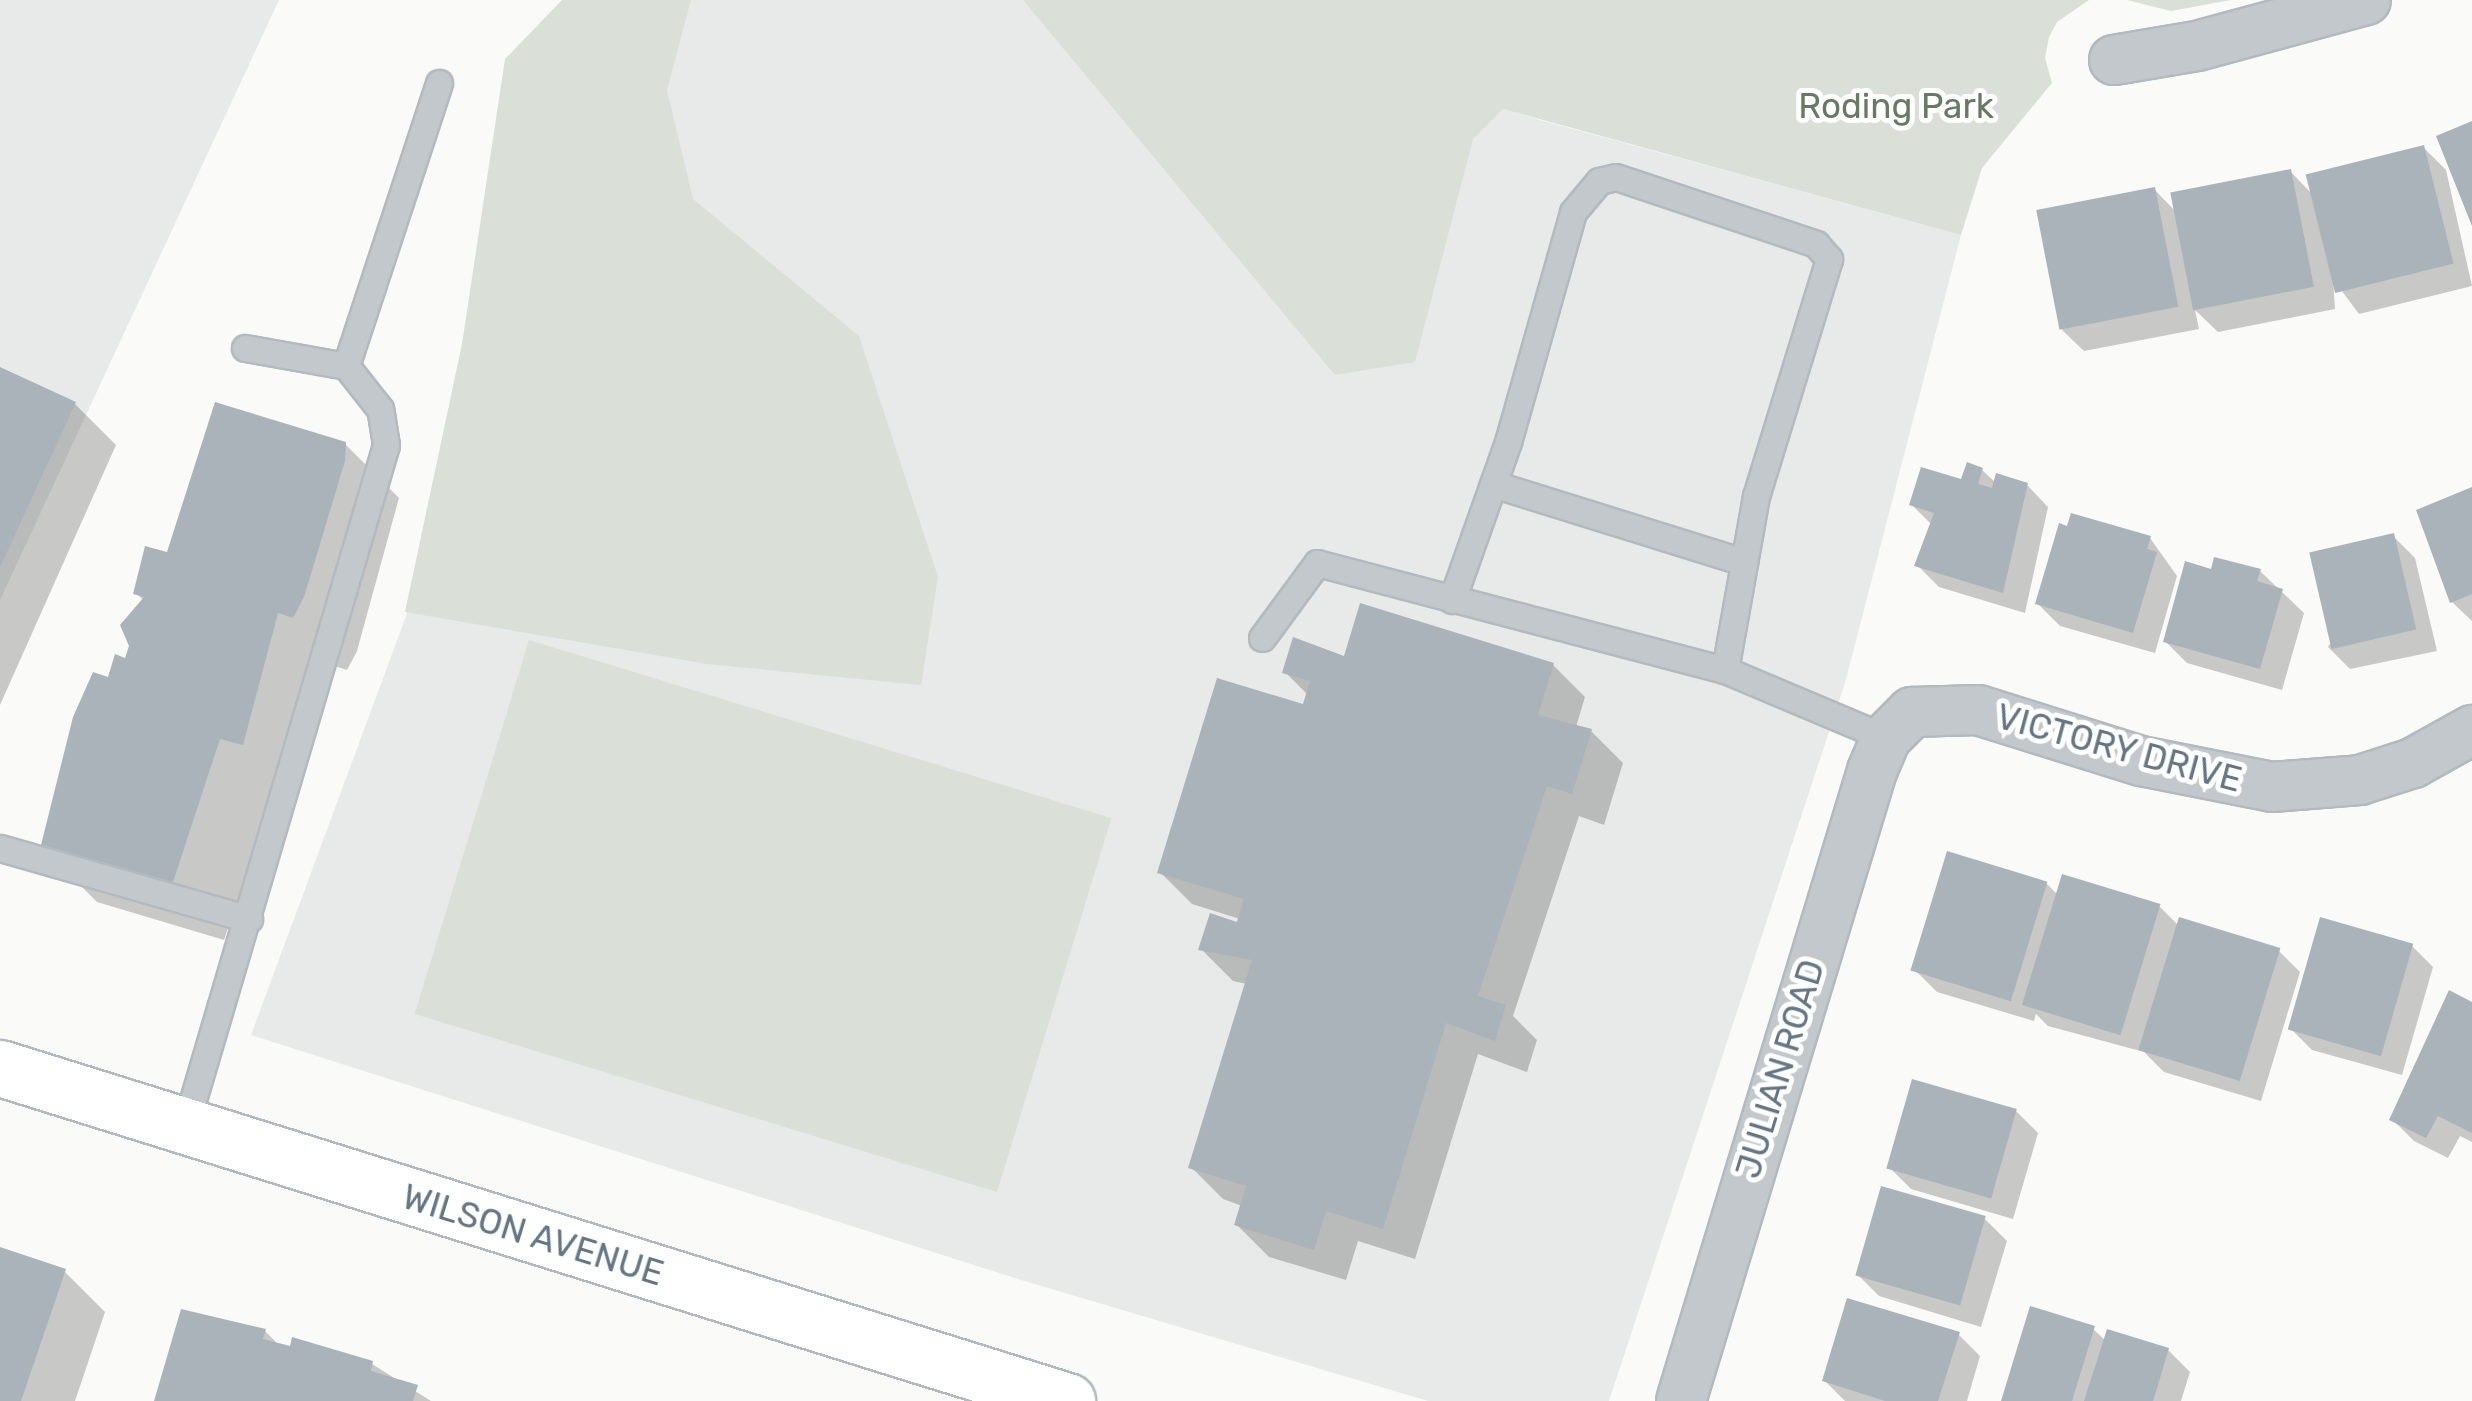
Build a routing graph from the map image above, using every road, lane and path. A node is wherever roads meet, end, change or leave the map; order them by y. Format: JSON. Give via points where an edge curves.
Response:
{"nodes":[{"id":1,"x":2366,"y":0,"type":"edge"},
{"id":2,"x":2114,"y":60,"type":"dead end"},
{"id":3,"x":439,"y":83,"type":"dead end"},
{"id":4,"x":244,"y":348,"type":"dead end"},
{"id":5,"x":346,"y":366,"type":"junction"},
{"id":6,"x":1494,"y":484,"type":"junction"},
{"id":7,"x":1744,"y":562,"type":"junction"},
{"id":8,"x":1452,"y":600,"type":"junction"},
{"id":9,"x":1262,"y":638,"type":"dead end"},
{"id":10,"x":1725,"y":670,"type":"junction"},
{"id":11,"x":1886,"y":738,"type":"junction"},
{"id":12,"x":2466,"y":745,"type":"edge"},
{"id":13,"x":0,"y":848,"type":"edge"},
{"id":14,"x":248,"y":919,"type":"junction"},
{"id":15,"x":0,"y":1068,"type":"edge"},
{"id":16,"x":186,"y":1127,"type":"junction"},
{"id":17,"x":1067,"y":1401,"type":"edge"},
{"id":18,"x":1681,"y":1401,"type":"edge"}],
"edges":[{"from":1,"to":2,"type":"street","via":[[2197,46]]},
{"from":3,"to":5,"type":"lane"},
{"from":4,"to":5,"type":"lane"},
{"from":5,"to":14,"type":"lane","via":[[380,409],[386,446]]},
{"from":6,"to":7,"type":"lane"},
{"from":6,"to":7,"type":"lane","via":[[1573,212],[1598,180],[1616,177],[1816,244],[1829,259],[1756,496]]},
{"from":6,"to":8,"type":"lane"},
{"from":7,"to":10,"type":"lane"},
{"from":8,"to":9,"type":"lane","via":[[1317,563]]},
{"from":8,"to":10,"type":"lane"},
{"from":10,"to":11,"type":"lane"},
{"from":11,"to":12,"type":"street","name":"VICTORY DRIVE","via":[[1912,712],[1978,710],[2141,761],[2272,787],[2360,780]]},
{"from":11,"to":18,"type":"street","name":"JULIAN ROAD"},
{"from":13,"to":14,"type":"lane"},
{"from":14,"to":16,"type":"lane"},
{"from":15,"to":16,"type":"main road","name":"WILSON AVENUE"},
{"from":16,"to":17,"type":"main road","name":"WILSON AVENUE"}]}
